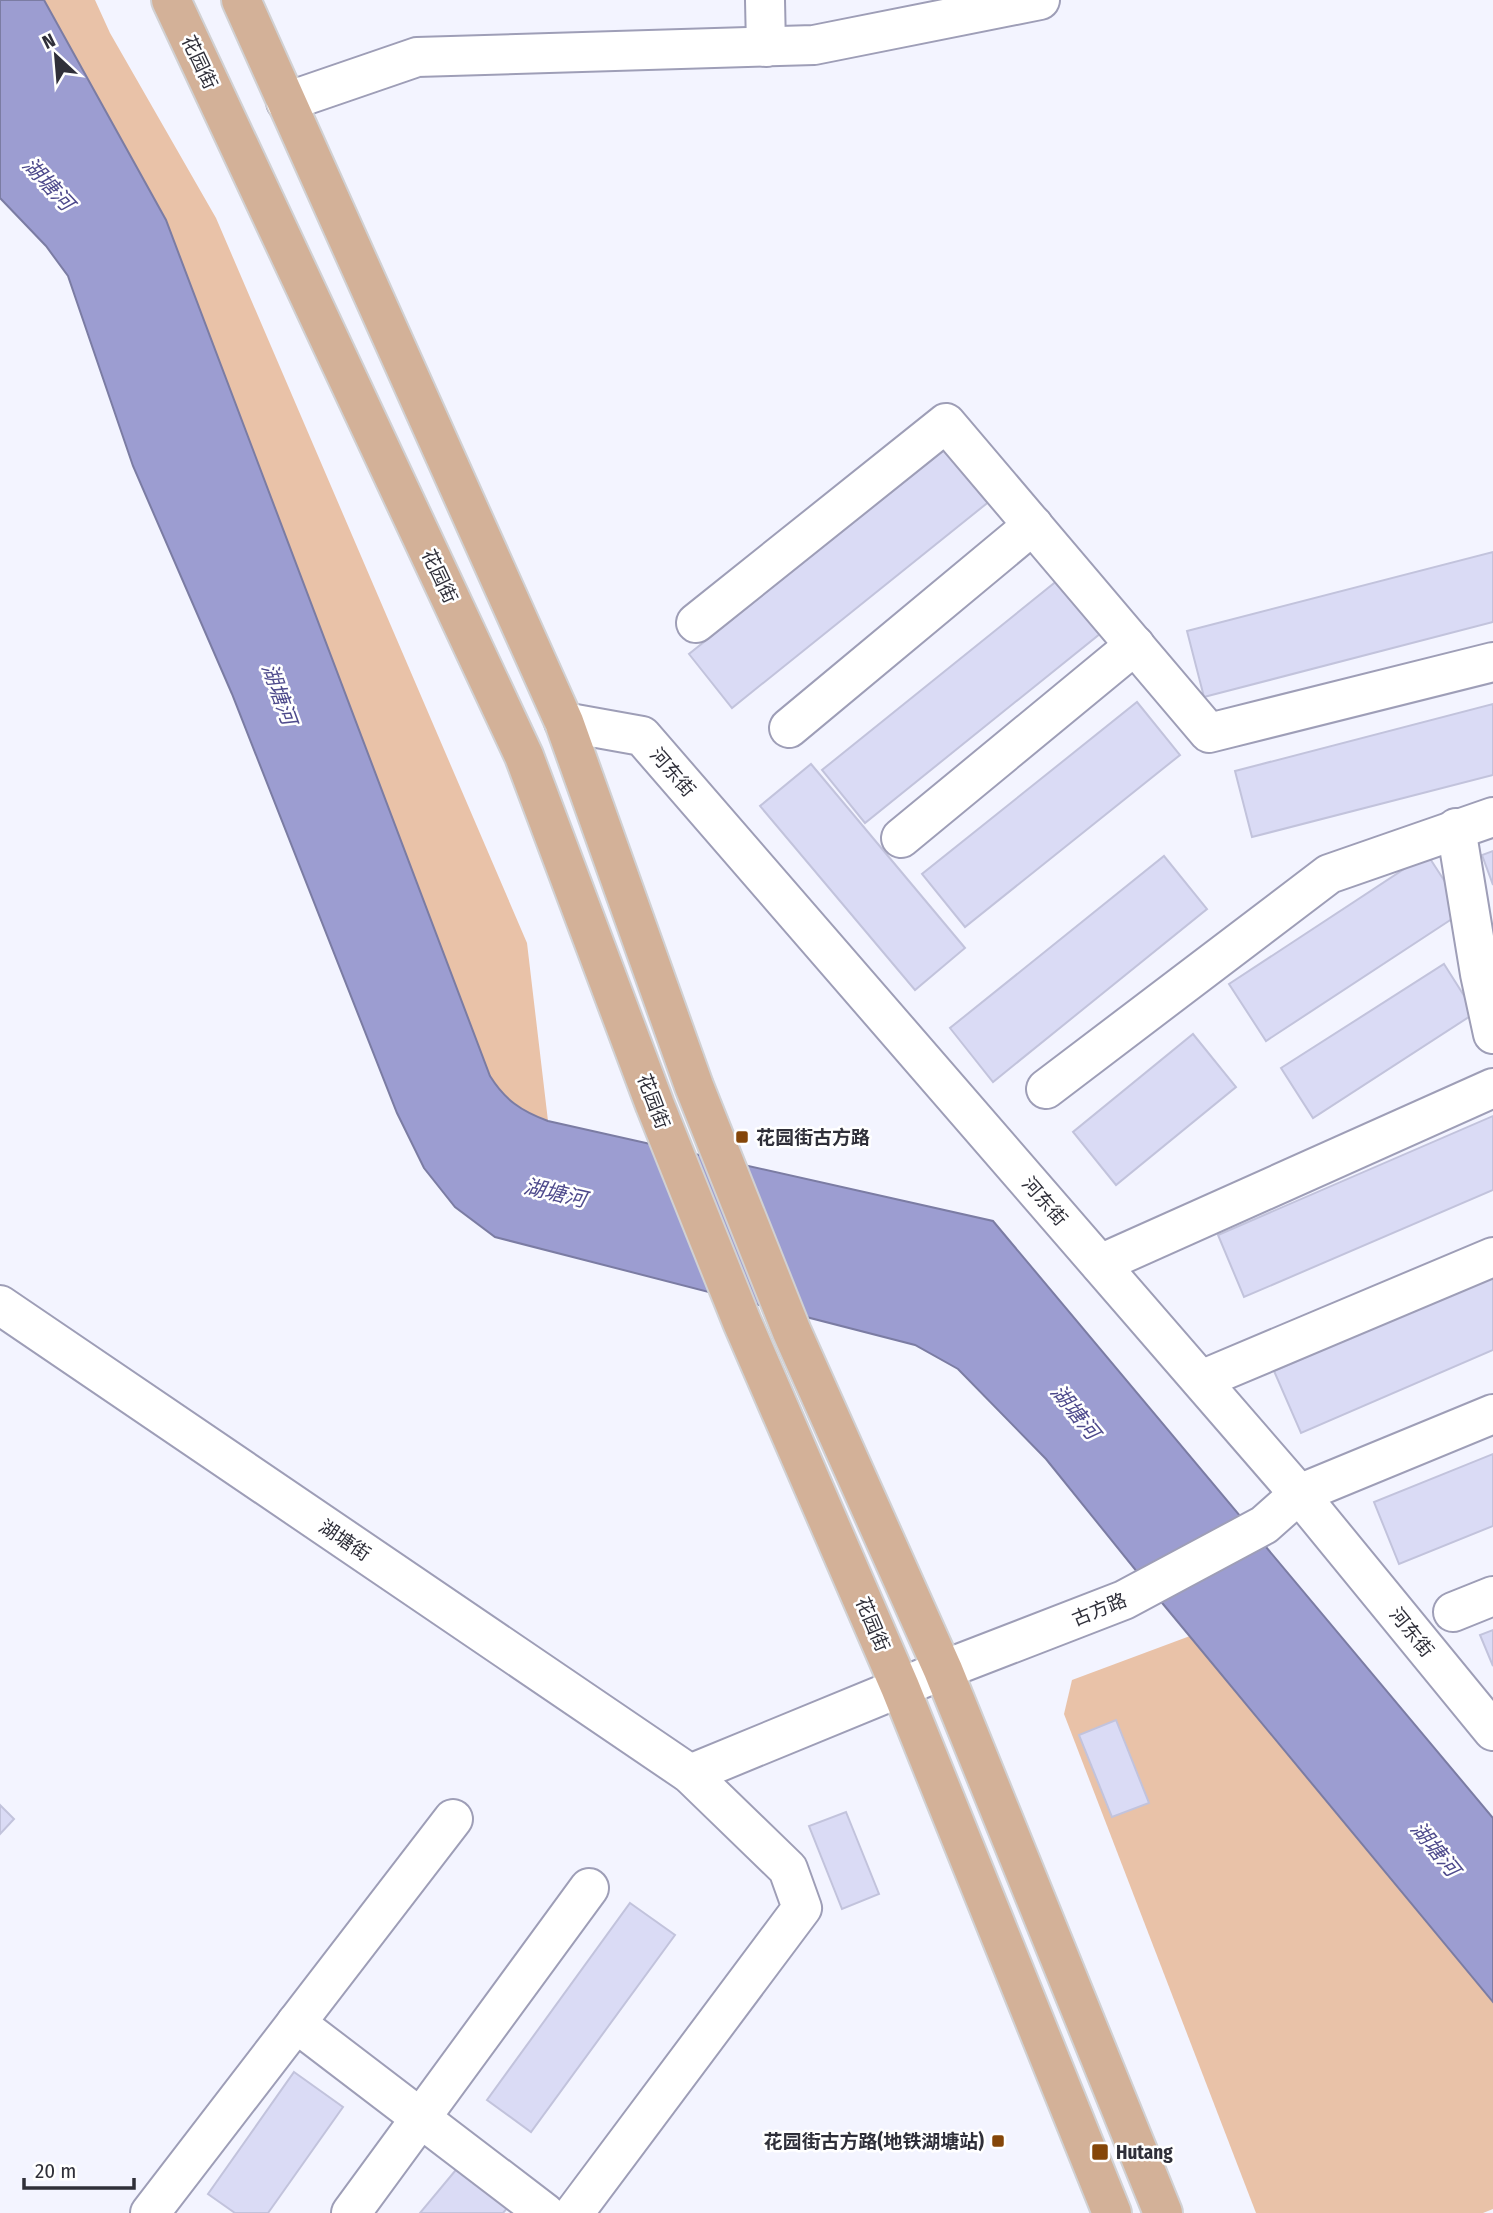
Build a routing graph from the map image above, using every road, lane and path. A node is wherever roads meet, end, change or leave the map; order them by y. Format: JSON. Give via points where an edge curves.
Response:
{"nodes":[{"id":1,"x":171,"y":0,"type":"edge"},
{"id":2,"x":241,"y":0,"type":"edge"},
{"id":3,"x":765,"y":0,"type":"edge"},
{"id":4,"x":1027,"y":1,"type":"edge"},
{"id":5,"x":766,"y":47,"type":"junction"},
{"id":6,"x":286,"y":102,"type":"junction"},
{"id":7,"x":1033,"y":526,"type":"junction"},
{"id":8,"x":696,"y":623,"type":"dead end"},
{"id":9,"x":1135,"y":645,"type":"junction"},
{"id":10,"x":1493,"y":662,"type":"edge"},
{"id":11,"x":564,"y":722,"type":"junction"},
{"id":12,"x":789,"y":728,"type":"dead end"},
{"id":13,"x":1493,"y":817,"type":"edge"},
{"id":14,"x":1456,"y":828,"type":"junction"},
{"id":15,"x":901,"y":838,"type":"dead end"},
{"id":16,"x":1486,"y":971,"type":"edge"},
{"id":17,"x":1493,"y":1034,"type":"edge"},
{"id":18,"x":1493,"y":1088,"type":"edge"},
{"id":19,"x":1046,"y":1089,"type":"dead end"},
{"id":20,"x":1493,"y":1256,"type":"edge"},
{"id":21,"x":1100,"y":1264,"type":"junction"},
{"id":22,"x":0,"y":1305,"type":"edge"},
{"id":23,"x":1201,"y":1380,"type":"junction"},
{"id":24,"x":1493,"y":1414,"type":"edge"},
{"id":25,"x":1299,"y":1493,"type":"junction"},
{"id":26,"x":1493,"y":1596,"type":"edge"},
{"id":27,"x":1453,"y":1612,"type":"dead end"},
{"id":28,"x":943,"y":1670,"type":"junction"},
{"id":29,"x":900,"y":1688,"type":"junction"},
{"id":30,"x":1493,"y":1731,"type":"edge"},
{"id":31,"x":690,"y":1774,"type":"junction"},
{"id":32,"x":453,"y":1819,"type":"dead end"},
{"id":33,"x":589,"y":1888,"type":"dead end"},
{"id":34,"x":296,"y":2023,"type":"junction"},
{"id":35,"x":421,"y":2118,"type":"junction"},
{"id":36,"x":150,"y":2213,"type":"edge"},
{"id":37,"x":351,"y":2213,"type":"edge"},
{"id":38,"x":544,"y":2213,"type":"edge"},
{"id":39,"x":574,"y":2213,"type":"edge"},
{"id":40,"x":1112,"y":2213,"type":"edge"},
{"id":41,"x":1163,"y":2213,"type":"edge"}],
"edges":[{"from":1,"to":29,"type":"main road","name":"花园街","via":[[524,756],[742,1322]]},
{"from":2,"to":6,"type":"main road"},
{"from":3,"to":5,"type":"street"},
{"from":4,"to":5,"type":"street","via":[[814,46]]},
{"from":5,"to":6,"type":"street","via":[[417,57]]},
{"from":6,"to":11,"type":"main road"},
{"from":7,"to":8,"type":"street","via":[[946,423]]},
{"from":7,"to":9,"type":"street"},
{"from":7,"to":12,"type":"street"},
{"from":9,"to":10,"type":"street","via":[[1209,733]]},
{"from":9,"to":15,"type":"street"},
{"from":11,"to":21,"type":"street","name":"河东街","via":[[642,736]]},
{"from":11,"to":28,"type":"main road","via":[[694,1086],[792,1332]]},
{"from":13,"to":14,"type":"street"},
{"from":14,"to":16,"type":"street"},
{"from":14,"to":19,"type":"street","via":[[1329,874]]},
{"from":16,"to":17,"type":"street"},
{"from":18,"to":21,"type":"street"},
{"from":20,"to":23,"type":"street"},
{"from":21,"to":23,"type":"street","name":"河东街"},
{"from":22,"to":31,"type":"street","name":"湖塘街"},
{"from":23,"to":25,"type":"street","name":"河东街"},
{"from":24,"to":25,"type":"street","name":"古方路"},
{"from":25,"to":28,"type":"street","name":"古方路","via":[[1264,1525],[1124,1600]]},
{"from":25,"to":30,"type":"street","name":"河东街"},
{"from":26,"to":27,"type":"street"},
{"from":28,"to":29,"type":"street","name":"古方路"},
{"from":28,"to":41,"type":"main road"},
{"from":29,"to":31,"type":"street","name":"古方路"},
{"from":29,"to":40,"type":"main road","name":"花园街"},
{"from":31,"to":39,"type":"street","name":"湖塘街","via":[[788,1869],[802,1908]]},
{"from":32,"to":34,"type":"street"},
{"from":33,"to":35,"type":"street"},
{"from":34,"to":35,"type":"street"},
{"from":34,"to":36,"type":"street"},
{"from":35,"to":37,"type":"street"},
{"from":35,"to":38,"type":"street"}]}
